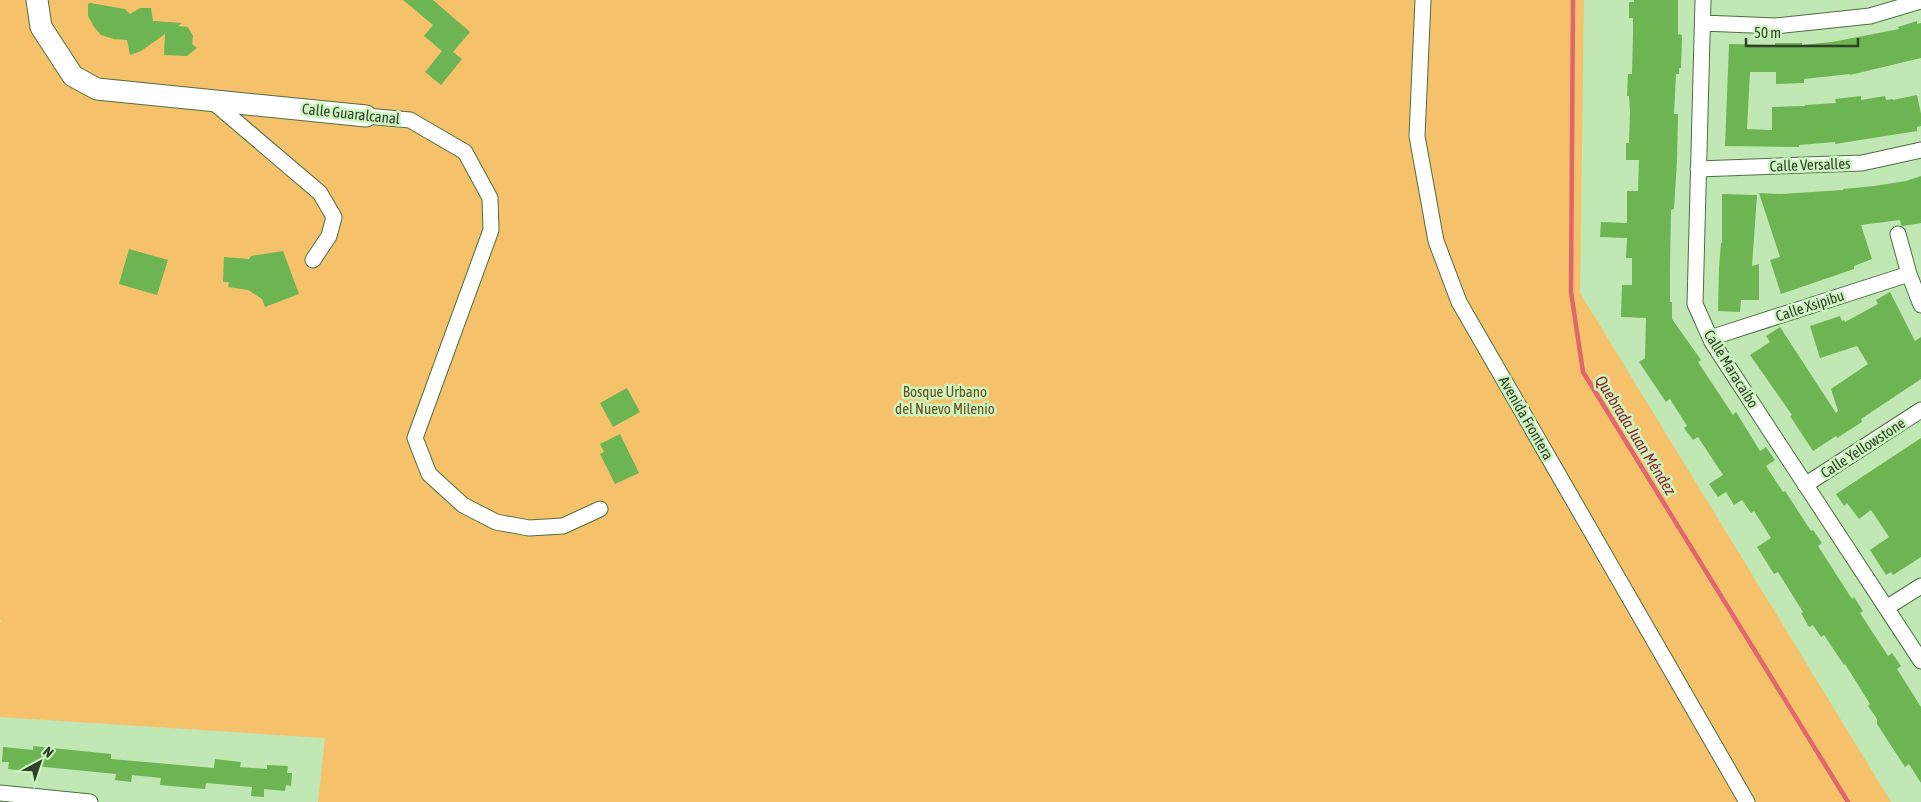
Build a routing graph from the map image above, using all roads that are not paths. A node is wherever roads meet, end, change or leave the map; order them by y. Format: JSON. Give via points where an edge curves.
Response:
{"nodes":[{"id":1,"x":37,"y":0,"type":"edge"},
{"id":2,"x":1423,"y":0,"type":"edge"},
{"id":3,"x":1703,"y":0,"type":"edge"},
{"id":4,"x":1921,"y":1,"type":"edge"},
{"id":5,"x":1703,"y":23,"type":"junction"},
{"id":6,"x":212,"y":101,"type":"junction"},
{"id":7,"x":366,"y":116,"type":"joint"},
{"id":8,"x":1921,"y":150,"type":"edge"},
{"id":9,"x":1698,"y":169,"type":"junction"},
{"id":10,"x":1898,"y":234,"type":"dead end"},
{"id":11,"x":313,"y":260,"type":"dead end"},
{"id":12,"x":1909,"y":274,"type":"junction"},
{"id":13,"x":1921,"y":305,"type":"edge"},
{"id":14,"x":1710,"y":338,"type":"junction"},
{"id":15,"x":1921,"y":410,"type":"edge"},
{"id":16,"x":1806,"y":485,"type":"junction"},
{"id":17,"x":600,"y":509,"type":"dead end"},
{"id":18,"x":1921,"y":586,"type":"edge"},
{"id":19,"x":1886,"y":608,"type":"junction"},
{"id":20,"x":1921,"y":661,"type":"edge"},
{"id":21,"x":0,"y":793,"type":"edge"},
{"id":22,"x":90,"y":802,"type":"edge"},
{"id":23,"x":1747,"y":802,"type":"edge"}],
"edges":[{"from":1,"to":6,"type":"street","name":"Calle Guaralcanal","via":[[41,27],[73,76],[97,89]]},
{"from":2,"to":23,"type":"street","name":"Avenida Frontera","via":[[1416,136],[1436,241],[1459,302]]},
{"from":3,"to":5,"type":"street","name":"Calle Maracaibo"},
{"from":4,"to":5,"type":"street","via":[[1870,16],[1775,26]]},
{"from":5,"to":9,"type":"street","name":"Calle Maracaibo"},
{"from":6,"to":7,"type":"street","name":"Calle Guaralcanal"},
{"from":6,"to":11,"type":"street","via":[[320,193],[334,217],[329,236]]},
{"from":7,"to":17,"type":"street","name":"Calle Guaralcanal","via":[[410,120],[465,152],[490,198],[491,230],[415,438],[428,474],[463,505],[496,522],[529,528],[563,526]]},
{"from":8,"to":9,"type":"street","name":"Calle Versalles","via":[[1862,163]]},
{"from":9,"to":14,"type":"street","name":"Calle Maracaibo","via":[[1695,304]]},
{"from":10,"to":12,"type":"street"},
{"from":12,"to":13,"type":"street"},
{"from":12,"to":14,"type":"street","name":"Calle Xsipibu"},
{"from":14,"to":16,"type":"street","name":"Calle Maracaibo"},
{"from":15,"to":16,"type":"street","name":"Calle Yellowstone"},
{"from":16,"to":19,"type":"street","name":"Calle Maracaibo"},
{"from":18,"to":19,"type":"street"},
{"from":19,"to":20,"type":"street","name":"Calle Maracaibo"},
{"from":21,"to":22,"type":"street"}]}
